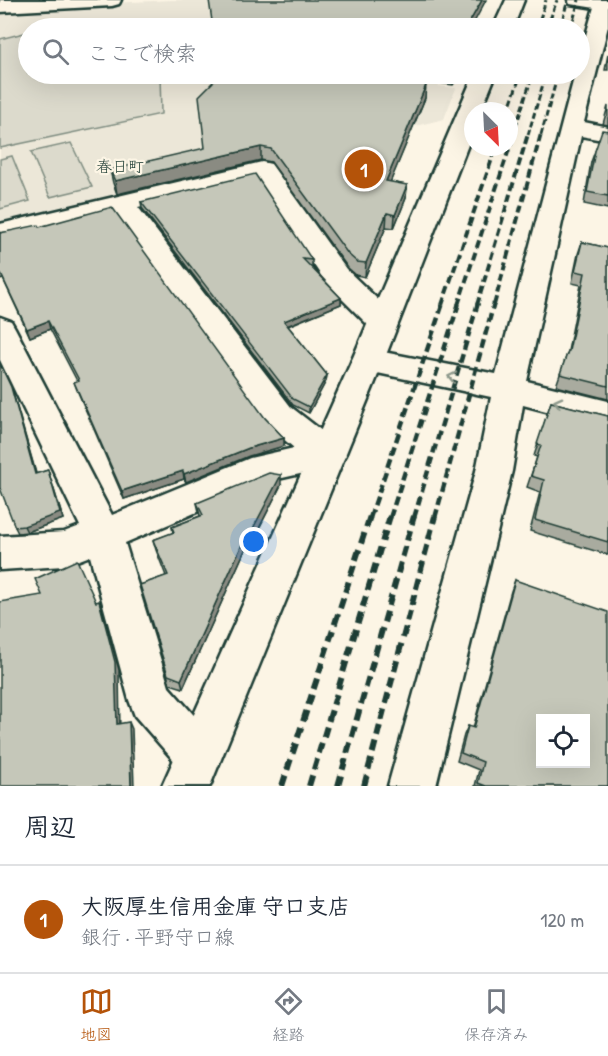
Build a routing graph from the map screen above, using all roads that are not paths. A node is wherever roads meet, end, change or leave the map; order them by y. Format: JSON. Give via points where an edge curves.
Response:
{"nodes":[{"id":1,"x":112,"y":0,"type":"edge"},
{"id":2,"x":515,"y":0,"type":"edge"},
{"id":3,"x":577,"y":0,"type":"edge"},
{"id":4,"x":606,"y":3,"type":"edge"},
{"id":5,"x":0,"y":6,"type":"edge"},
{"id":6,"x":507,"y":18,"type":"edge"},
{"id":7,"x":590,"y":60,"type":"edge"},
{"id":8,"x":481,"y":84,"type":"edge"},
{"id":9,"x":583,"y":84,"type":"edge"},
{"id":10,"x":571,"y":127,"type":"junction"},
{"id":11,"x":608,"y":134,"type":"edge"},
{"id":12,"x":122,"y":204,"type":"junction"},
{"id":13,"x":0,"y":232,"type":"edge"},
{"id":14,"x":382,"y":321,"type":"junction"},
{"id":15,"x":0,"y":328,"type":"edge"},
{"id":16,"x":368,"y":360,"type":"junction"},
{"id":17,"x":509,"y":389,"type":"junction"},
{"id":18,"x":608,"y":414,"type":"edge"},
{"id":19,"x":328,"y":455,"type":"junction"},
{"id":20,"x":104,"y":536,"type":"junction"},
{"id":21,"x":0,"y":553,"type":"edge"},
{"id":22,"x":193,"y":771,"type":"edge"},
{"id":23,"x":412,"y":786,"type":"edge"}],
"edges":[{"from":1,"to":5,"type":"street"},
{"from":2,"to":6,"type":"street"},
{"from":3,"to":4,"type":"street"},
{"from":4,"to":7,"type":"street"},
{"from":8,"to":14,"type":"street"},
{"from":9,"to":10,"type":"street"},
{"from":10,"to":11,"type":"street"},
{"from":10,"to":17,"type":"street"},
{"from":12,"to":13,"type":"street"},
{"from":12,"to":14,"type":"street","via":[[262,170],[336,276]]},
{"from":12,"to":19,"type":"street","via":[[279,416]]},
{"from":14,"to":16,"type":"street"},
{"from":15,"to":20,"type":"street"},
{"from":17,"to":16,"type":"street","one_way":true},
{"from":16,"to":19,"type":"street"},
{"from":18,"to":17,"type":"street","one_way":true},
{"from":17,"to":23,"type":"street","via":[[495,471]]},
{"from":19,"to":20,"type":"street","via":[[262,468]]},
{"from":19,"to":22,"type":"street"},
{"from":20,"to":21,"type":"street","via":[[64,549]]},
{"from":20,"to":22,"type":"street","via":[[151,700]]}]}
